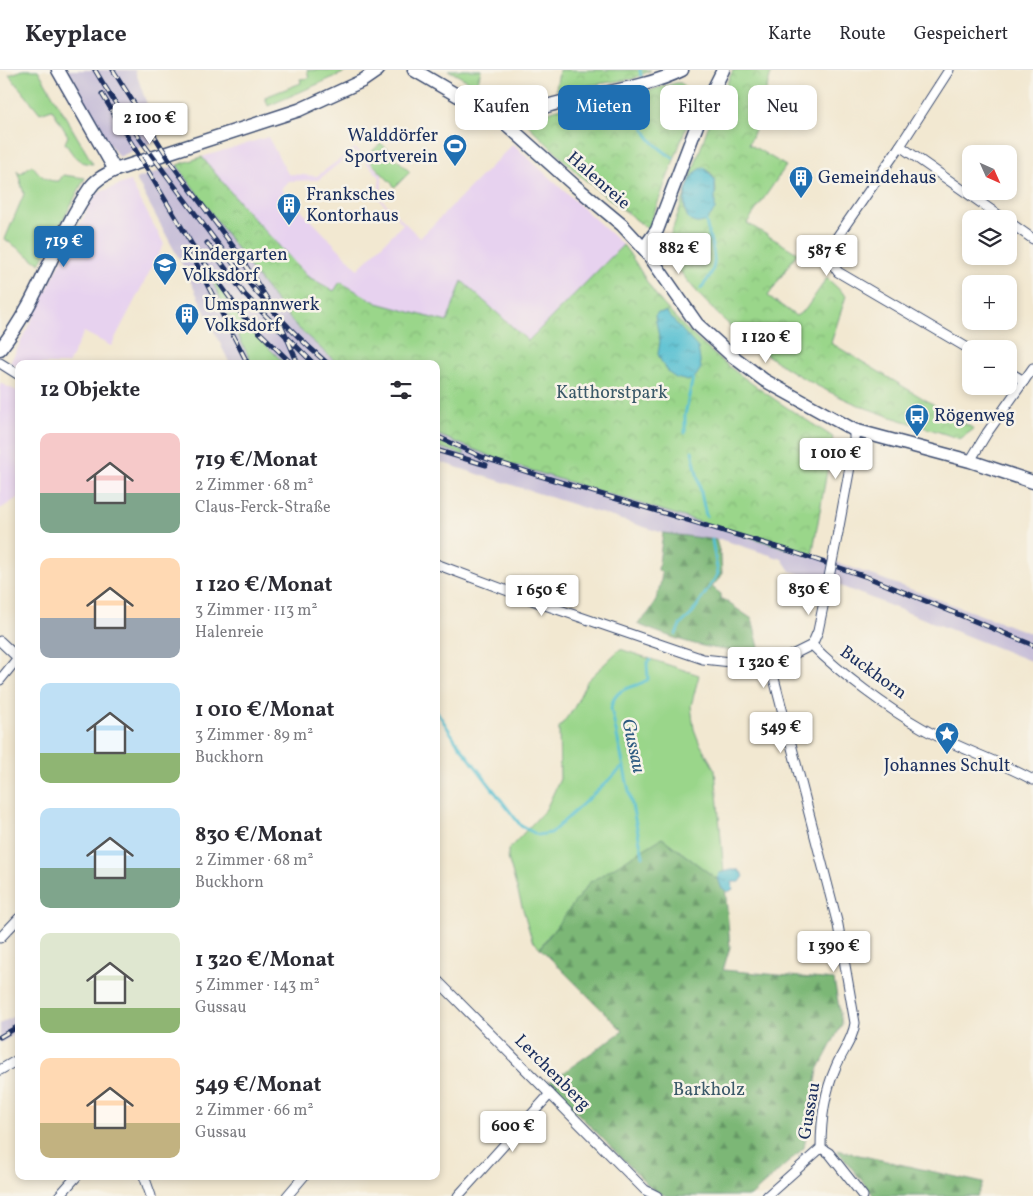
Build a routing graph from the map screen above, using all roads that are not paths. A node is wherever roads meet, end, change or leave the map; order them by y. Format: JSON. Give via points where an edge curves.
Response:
{"nodes":[{"id":1,"x":58,"y":70,"type":"edge"},
{"id":2,"x":363,"y":70,"type":"edge"},
{"id":3,"x":378,"y":70,"type":"edge"},
{"id":4,"x":414,"y":70,"type":"edge"},
{"id":5,"x":682,"y":70,"type":"edge"},
{"id":6,"x":723,"y":70,"type":"edge"},
{"id":7,"x":950,"y":70,"type":"edge"},
{"id":8,"x":348,"y":87,"type":"junction"},
{"id":9,"x":455,"y":94,"type":"edge"},
{"id":10,"x":548,"y":107,"type":"edge"},
{"id":11,"x":513,"y":130,"type":"edge"},
{"id":12,"x":900,"y":146,"type":"junction"},
{"id":13,"x":115,"y":170,"type":"junction"},
{"id":14,"x":991,"y":210,"type":"edge"},
{"id":15,"x":1017,"y":228,"type":"edge"},
{"id":16,"x":1033,"y":239,"type":"edge"},
{"id":17,"x":644,"y":248,"type":"junction"},
{"id":18,"x":962,"y":345,"type":"edge"},
{"id":19,"x":0,"y":349,"type":"edge"},
{"id":20,"x":0,"y":363,"type":"edge"},
{"id":21,"x":1033,"y":368,"type":"edge"},
{"id":22,"x":15,"y":372,"type":"edge"},
{"id":23,"x":1017,"y":377,"type":"edge"},
{"id":24,"x":1024,"y":381,"type":"junction"},
{"id":25,"x":854,"y":430,"type":"junction"},
{"id":26,"x":970,"y":461,"type":"junction"},
{"id":27,"x":1033,"y":482,"type":"edge"},
{"id":28,"x":440,"y":566,"type":"edge"},
{"id":29,"x":0,"y":642,"type":"edge"},
{"id":30,"x":812,"y":645,"type":"junction"},
{"id":31,"x":15,"y":656,"type":"edge"},
{"id":32,"x":15,"y":662,"type":"edge"},
{"id":33,"x":770,"y":662,"type":"junction"},
{"id":34,"x":0,"y":680,"type":"edge"},
{"id":35,"x":1033,"y":780,"type":"edge"},
{"id":36,"x":15,"y":922,"type":"edge"},
{"id":37,"x":0,"y":938,"type":"edge"},
{"id":38,"x":440,"y":983,"type":"edge"},
{"id":39,"x":15,"y":1061,"type":"edge"},
{"id":40,"x":0,"y":1070,"type":"edge"},
{"id":41,"x":550,"y":1094,"type":"junction"},
{"id":42,"x":821,"y":1148,"type":"junction"},
{"id":43,"x":73,"y":1180,"type":"edge"},
{"id":44,"x":145,"y":1180,"type":"edge"},
{"id":45,"x":301,"y":1180,"type":"edge"},
{"id":46,"x":643,"y":1193,"type":"edge"},
{"id":47,"x":59,"y":1196,"type":"edge"},
{"id":48,"x":151,"y":1196,"type":"edge"},
{"id":49,"x":287,"y":1196,"type":"edge"},
{"id":50,"x":458,"y":1196,"type":"edge"},
{"id":51,"x":657,"y":1196,"type":"edge"},
{"id":52,"x":767,"y":1196,"type":"edge"},
{"id":53,"x":863,"y":1196,"type":"edge"}],
"edges":[{"from":1,"to":13,"type":"main road"},
{"from":2,"to":8,"type":"main road"},
{"from":3,"to":8,"type":"main road"},
{"from":4,"to":9,"type":"main road","name":"Halenreie"},
{"from":5,"to":10,"type":"main road","via":[[630,90]]},
{"from":6,"to":17,"type":"main road","via":[[702,112],[657,230]]},
{"from":7,"to":12,"type":"street"},
{"from":8,"to":13,"type":"main road","via":[[299,110]]},
{"from":11,"to":17,"type":"main road","name":"Halenreie"},
{"from":12,"to":14,"type":"street"},
{"from":12,"to":18,"type":"street","via":[[833,243],[833,266],[846,277]]},
{"from":13,"to":19,"type":"main road","via":[[90,187],[27,310]]},
{"from":15,"to":16,"type":"street"},
{"from":17,"to":25,"type":"main road","name":"Halenreie","via":[[684,308],[718,344],[778,388]]},
{"from":20,"to":22,"type":"street"},
{"from":21,"to":24,"type":"street"},
{"from":23,"to":24,"type":"street"},
{"from":24,"to":26,"type":"street"},
{"from":25,"to":26,"type":"main road","name":"Halenreie"},
{"from":25,"to":30,"type":"street","bridge":true,"via":[[838,532],[818,631]]},
{"from":26,"to":27,"type":"main road","name":"Halenreie"},
{"from":28,"to":33,"type":"street","via":[[704,659],[748,664]]},
{"from":29,"to":31,"type":"street"},
{"from":30,"to":33,"type":"street"},
{"from":30,"to":35,"type":"street","name":"Buckhorn","via":[[857,683],[923,728]]},
{"from":32,"to":34,"type":"street"},
{"from":33,"to":42,"type":"street","name":"Gussau","via":[[838,925],[855,1014],[853,1035],[835,1068],[826,1094]]},
{"from":36,"to":37,"type":"street"},
{"from":38,"to":41,"type":"street","name":"Lerchenberg"},
{"from":39,"to":40,"type":"street"},
{"from":41,"to":46,"type":"street","name":"Lerchenberg"},
{"from":41,"to":50,"type":"street"},
{"from":42,"to":52,"type":"street","name":"Gussau"},
{"from":42,"to":53,"type":"street","via":[[829,1153]]},
{"from":43,"to":47,"type":"street"},
{"from":44,"to":48,"type":"street"},
{"from":45,"to":49,"type":"street"},
{"from":46,"to":51,"type":"street"}]}
